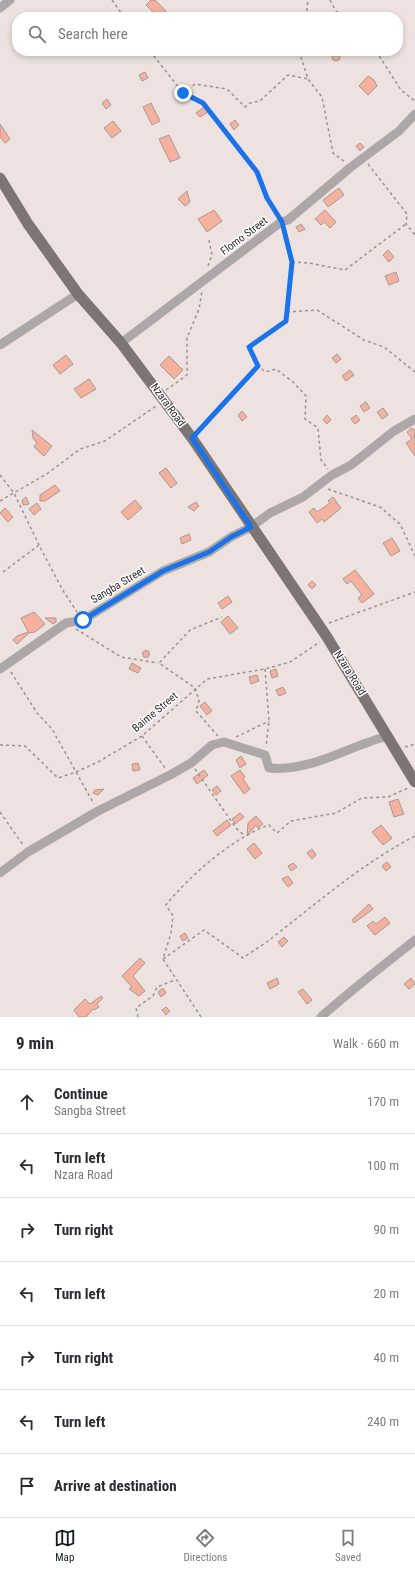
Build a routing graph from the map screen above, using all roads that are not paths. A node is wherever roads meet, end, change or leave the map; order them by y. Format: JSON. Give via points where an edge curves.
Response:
{"nodes":[{"id":1,"x":10,"y":0,"type":"edge"},
{"id":2,"x":0,"y":8,"type":"edge"},
{"id":3,"x":415,"y":114,"type":"edge"},
{"id":4,"x":0,"y":178,"type":"edge"},
{"id":5,"x":78,"y":294,"type":"junction"},
{"id":6,"x":121,"y":343,"type":"junction"},
{"id":7,"x":0,"y":345,"type":"edge"},
{"id":8,"x":415,"y":419,"type":"edge"},
{"id":9,"x":251,"y":527,"type":"junction"},
{"id":10,"x":3,"y":667,"type":"edge"},
{"id":11,"x":388,"y":736,"type":"junction"},
{"id":12,"x":412,"y":785,"type":"edge"},
{"id":13,"x":0,"y":873,"type":"edge"},
{"id":14,"x":415,"y":940,"type":"edge"},
{"id":15,"x":320,"y":1017,"type":"edge"}],
"edges":[{"from":1,"to":2,"type":"street"},
{"from":3,"to":6,"type":"street","name":"Flomo Street","via":[[399,131],[350,167],[288,220]]},
{"from":4,"to":5,"type":"main road","name":"Nzara Road","via":[[28,224]]},
{"from":5,"to":6,"type":"main road","name":"Nzara Road"},
{"from":5,"to":7,"type":"street"},
{"from":6,"to":9,"type":"main road","name":"Nzara Road","via":[[192,438]]},
{"from":8,"to":9,"type":"street","name":"Sangba Street","via":[[394,431],[351,465]]},
{"from":9,"to":10,"type":"street","name":"Sangba Street","via":[[209,552],[163,571],[83,620],[66,623]]},
{"from":9,"to":11,"type":"main road","name":"Nzara Road","via":[[327,637]]},
{"from":11,"to":12,"type":"main road","name":"Nzara Road"},
{"from":11,"to":13,"type":"street","via":[[369,740],[341,754],[311,764],[278,769],[269,768],[265,755],[224,742],[212,745],[191,763],[170,776],[98,811],[28,852]]},
{"from":14,"to":15,"type":"street","via":[[373,975],[356,985]]}]}
